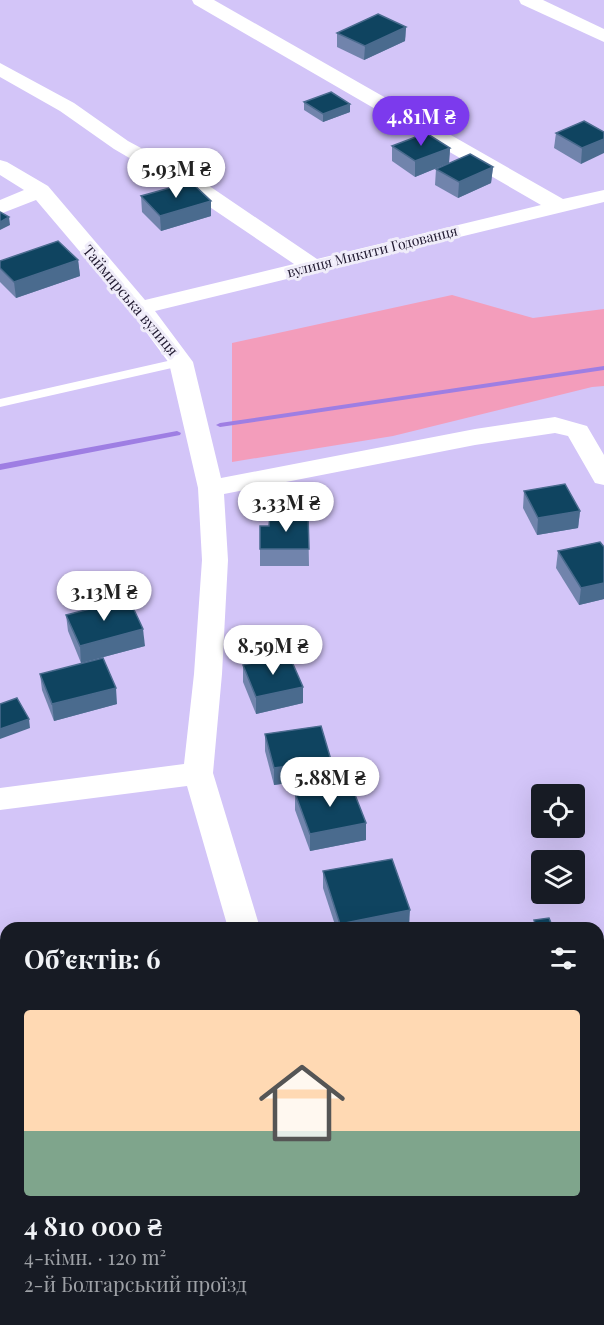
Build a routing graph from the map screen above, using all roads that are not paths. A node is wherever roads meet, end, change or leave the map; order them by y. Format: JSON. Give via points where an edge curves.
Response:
{"nodes":[{"id":1,"x":201,"y":0,"type":"edge"},
{"id":2,"x":528,"y":0,"type":"edge"},
{"id":3,"x":604,"y":36,"type":"edge"},
{"id":4,"x":0,"y":69,"type":"edge"},
{"id":5,"x":0,"y":166,"type":"edge"},
{"id":6,"x":40,"y":191,"type":"junction"},
{"id":7,"x":604,"y":196,"type":"edge"},
{"id":8,"x":559,"y":206,"type":"junction"},
{"id":9,"x":0,"y":208,"type":"edge"},
{"id":10,"x":311,"y":265,"type":"junction"},
{"id":11,"x":140,"y":308,"type":"junction"},
{"id":12,"x":181,"y":362,"type":"junction"},
{"id":13,"x":0,"y":403,"type":"edge"},
{"id":14,"x":604,"y":477,"type":"edge"},
{"id":15,"x":211,"y":488,"type":"junction"},
{"id":16,"x":198,"y":773,"type":"junction"},
{"id":17,"x":0,"y":799,"type":"edge"},
{"id":18,"x":242,"y":922,"type":"edge"}],
"edges":[{"from":1,"to":8,"type":"street"},
{"from":2,"to":3,"type":"street"},
{"from":4,"to":10,"type":"street","via":[[194,186]]},
{"from":5,"to":6,"type":"street","name":"Таймирська вулиця"},
{"from":6,"to":9,"type":"street"},
{"from":6,"to":11,"type":"street","name":"Таймирська вулиця"},
{"from":7,"to":8,"type":"street","name":"вулиця Микити Годованця"},
{"from":8,"to":10,"type":"street","name":"вулиця Микити Годованця"},
{"from":10,"to":11,"type":"street","name":"вулиця Микити Годованця"},
{"from":11,"to":12,"type":"street","name":"Таймирська вулиця"},
{"from":12,"to":13,"type":"lane"},
{"from":12,"to":15,"type":"street","name":"Таймирська вулиця"},
{"from":14,"to":15,"type":"street","via":[[578,431],[555,425]]},
{"from":15,"to":16,"type":"street","name":"Таймирська вулиця","via":[[215,560]]},
{"from":16,"to":17,"type":"street"},
{"from":16,"to":18,"type":"street","name":"Таймирська вулиця"}]}
